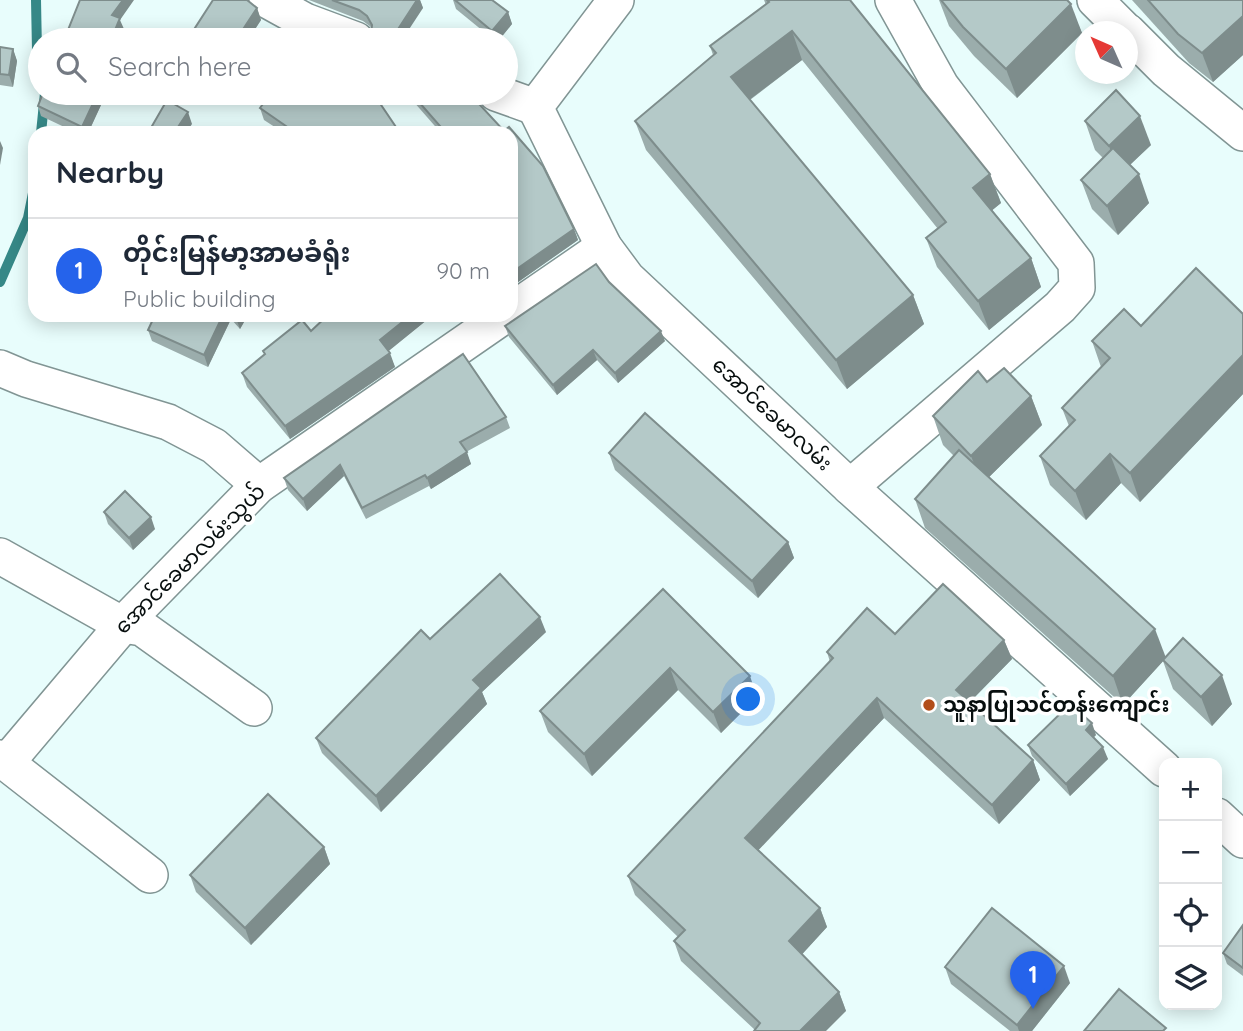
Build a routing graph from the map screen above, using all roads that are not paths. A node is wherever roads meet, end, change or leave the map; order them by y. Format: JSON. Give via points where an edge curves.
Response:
{"nodes":[{"id":1,"x":267,"y":0,"type":"edge"},
{"id":2,"x":617,"y":0,"type":"edge"},
{"id":3,"x":893,"y":0,"type":"edge"},
{"id":4,"x":1096,"y":0,"type":"edge"},
{"id":5,"x":1116,"y":21,"type":"edge"},
{"id":6,"x":324,"y":28,"type":"edge"},
{"id":7,"x":1138,"y":43,"type":"edge"},
{"id":8,"x":518,"y":101,"type":"edge"},
{"id":9,"x":535,"y":107,"type":"junction"},
{"id":10,"x":1243,"y":133,"type":"edge"},
{"id":11,"x":604,"y":247,"type":"junction"},
{"id":12,"x":518,"y":306,"type":"edge"},
{"id":13,"x":495,"y":322,"type":"edge"},
{"id":14,"x":0,"y":368,"type":"edge"},
{"id":15,"x":260,"y":485,"type":"junction"},
{"id":16,"x":850,"y":487,"type":"junction"},
{"id":17,"x":0,"y":556,"type":"edge"},
{"id":18,"x":123,"y":625,"type":"junction"},
{"id":19,"x":254,"y":708,"type":"dead end"},
{"id":20,"x":3,"y":760,"type":"edge"},
{"id":21,"x":1159,"y":765,"type":"edge"},
{"id":22,"x":1222,"y":821,"type":"edge"},
{"id":23,"x":1243,"y":840,"type":"edge"},
{"id":24,"x":150,"y":874,"type":"dead end"}],
"edges":[{"from":1,"to":6,"type":"street"},
{"from":2,"to":9,"type":"street"},
{"from":3,"to":16,"type":"street","via":[[941,86],[1076,263],[1077,288]]},
{"from":4,"to":5,"type":"street"},
{"from":7,"to":10,"type":"street"},
{"from":8,"to":9,"type":"street"},
{"from":9,"to":11,"type":"street","name":"အောင်ခေမာလမ်း"},
{"from":11,"to":12,"type":"street"},
{"from":11,"to":16,"type":"street","name":"အောင်ခေမာလမ်း","via":[[627,278]]},
{"from":13,"to":15,"type":"street","name":"အောင်ခေမာလမ်းသွယ်"},
{"from":14,"to":15,"type":"street","via":[[168,422],[214,446]]},
{"from":15,"to":18,"type":"street","name":"အောင်ခေမာလမ်းသွယ်"},
{"from":16,"to":21,"type":"street","name":"အောင်ခေမာလမ်း"},
{"from":17,"to":18,"type":"street"},
{"from":18,"to":19,"type":"street","via":[[142,628]]},
{"from":18,"to":20,"type":"street","name":"အောင်ခေမာလမ်းသွယ်"},
{"from":20,"to":24,"type":"street"},
{"from":22,"to":23,"type":"street"}]}
